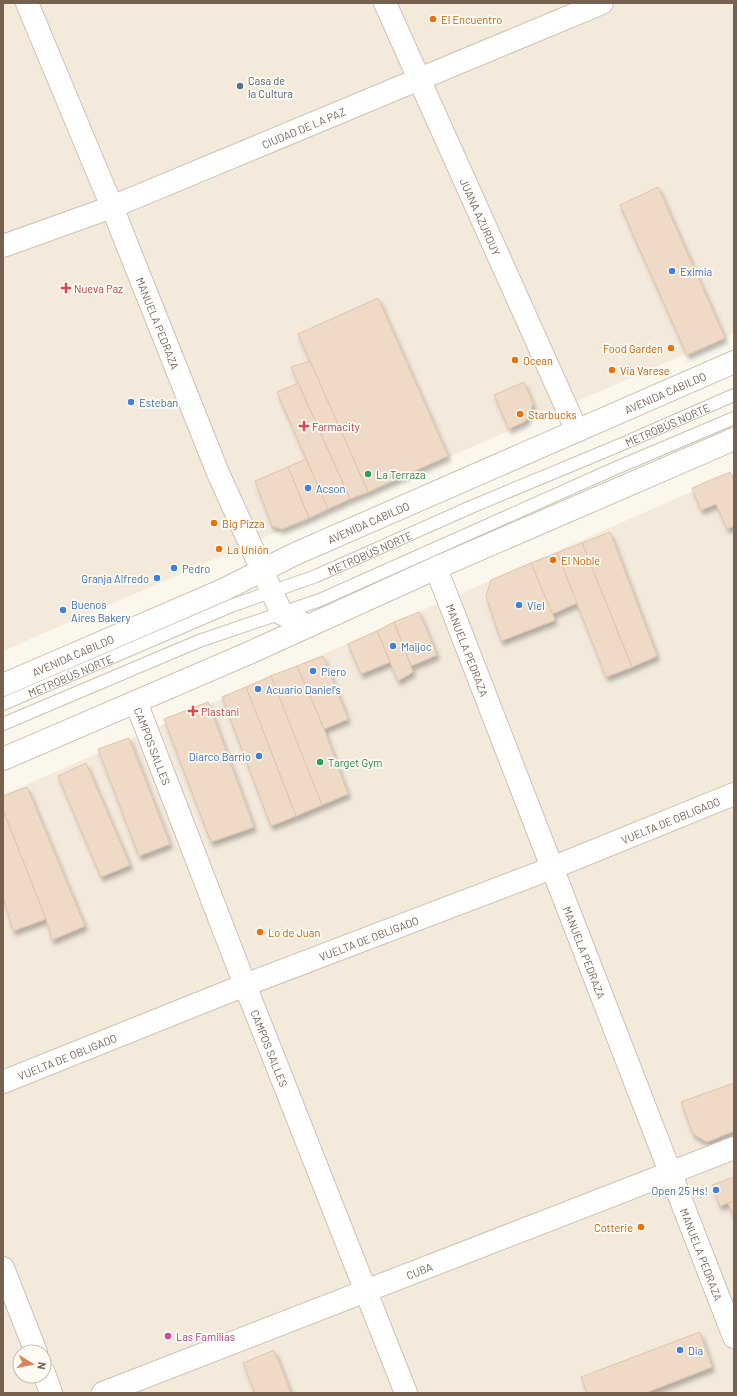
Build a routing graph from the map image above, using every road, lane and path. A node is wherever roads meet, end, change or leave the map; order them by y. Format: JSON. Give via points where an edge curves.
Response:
{"nodes":[{"id":1,"x":27,"y":3,"type":"edge"},
{"id":2,"x":386,"y":3,"type":"edge"},
{"id":3,"x":602,"y":3,"type":"edge"},
{"id":4,"x":419,"y":78,"type":"junction"},
{"id":5,"x":112,"y":207,"type":"junction"},
{"id":6,"x":3,"y":246,"type":"edge"},
{"id":7,"x":734,"y":362,"type":"edge"},
{"id":8,"x":734,"y":395,"type":"edge"},
{"id":9,"x":734,"y":418,"type":"edge"},
{"id":10,"x":577,"y":430,"type":"junction"},
{"id":11,"x":734,"y":439,"type":"edge"},
{"id":12,"x":436,"y":568,"type":"junction"},
{"id":13,"x":262,"y":570,"type":"junction"},
{"id":14,"x":272,"y":591,"type":"junction"},
{"id":15,"x":282,"y":614,"type":"junction"},
{"id":16,"x":309,"y":626,"type":"junction"},
{"id":17,"x":3,"y":685,"type":"edge"},
{"id":18,"x":136,"y":702,"type":"junction"},
{"id":19,"x":3,"y":704,"type":"edge"},
{"id":20,"x":3,"y":724,"type":"edge"},
{"id":21,"x":3,"y":759,"type":"edge"},
{"id":22,"x":734,"y":794,"type":"edge"},
{"id":23,"x":552,"y":868,"type":"junction"},
{"id":24,"x":245,"y":985,"type":"junction"},
{"id":25,"x":3,"y":1082,"type":"edge"},
{"id":26,"x":734,"y":1148,"type":"edge"},
{"id":27,"x":670,"y":1173,"type":"junction"},
{"id":28,"x":3,"y":1268,"type":"edge"},
{"id":29,"x":366,"y":1291,"type":"junction"},
{"id":30,"x":734,"y":1337,"type":"edge"},
{"id":31,"x":33,"y":1344,"type":"edge"},
{"id":32,"x":103,"y":1393,"type":"edge"},
{"id":33,"x":406,"y":1393,"type":"edge"}],
"edges":[{"from":1,"to":5,"type":"street","name":"MANUELA PEDRAZA"},
{"from":2,"to":4,"type":"street","name":"JUANA AZURDUY"},
{"from":3,"to":4,"type":"street","name":"CIUDAD DE LA PAZ"},
{"from":4,"to":5,"type":"street","name":"CIUDAD DE LA PAZ"},
{"from":4,"to":10,"type":"street","name":"JUANA AZURDUY"},
{"from":5,"to":6,"type":"street","name":"CIUDAD DE LA PAZ"},
{"from":5,"to":13,"type":"street","name":"MANUELA PEDRAZA","via":[[218,473]]},
{"from":7,"to":10,"type":"street","name":"AVENIDA CABILDO"},
{"from":8,"to":14,"type":"lane","name":"METROBÚS NORTE","via":[[311,578]]},
{"from":9,"to":15,"type":"lane","name":"METROBÚS NORTE","via":[[320,600]]},
{"from":10,"to":13,"type":"street","name":"AVENIDA CABILDO"},
{"from":11,"to":12,"type":"street"},
{"from":12,"to":16,"type":"street"},
{"from":12,"to":23,"type":"street","name":"MANUELA PEDRAZA"},
{"from":13,"to":14,"type":"street","name":"MANUELA PEDRAZA"},
{"from":13,"to":17,"type":"street","name":"AVENIDA CABILDO","via":[[223,590]]},
{"from":14,"to":15,"type":"street","name":"MANUELA PEDRAZA"},
{"from":14,"to":19,"type":"lane","name":"METROBÚS NORTE","via":[[231,606]]},
{"from":15,"to":16,"type":"street"},
{"from":15,"to":20,"type":"lane","name":"METROBÚS NORTE","via":[[199,641]]},
{"from":16,"to":18,"type":"street"},
{"from":18,"to":21,"type":"street"},
{"from":18,"to":24,"type":"street","name":"CAMPOS SALLES"},
{"from":22,"to":23,"type":"street","name":"VUELTA DE OBLIGADO"},
{"from":23,"to":24,"type":"street","name":"VUELTA DE OBLIGADO"},
{"from":23,"to":27,"type":"street","name":"MANUELA PEDRAZA"},
{"from":24,"to":25,"type":"street","name":"VUELTA DE OBLIGADO"},
{"from":24,"to":29,"type":"street","name":"CAMPOS SALLES"},
{"from":26,"to":27,"type":"street","name":"CUBA"},
{"from":27,"to":29,"type":"street","name":"CUBA"},
{"from":27,"to":30,"type":"street","name":"MANUELA PEDRAZA"},
{"from":28,"to":31,"type":"street"},
{"from":29,"to":32,"type":"street","name":"CUBA"},
{"from":29,"to":33,"type":"street","name":"CAMPOS SALLES"}]}
